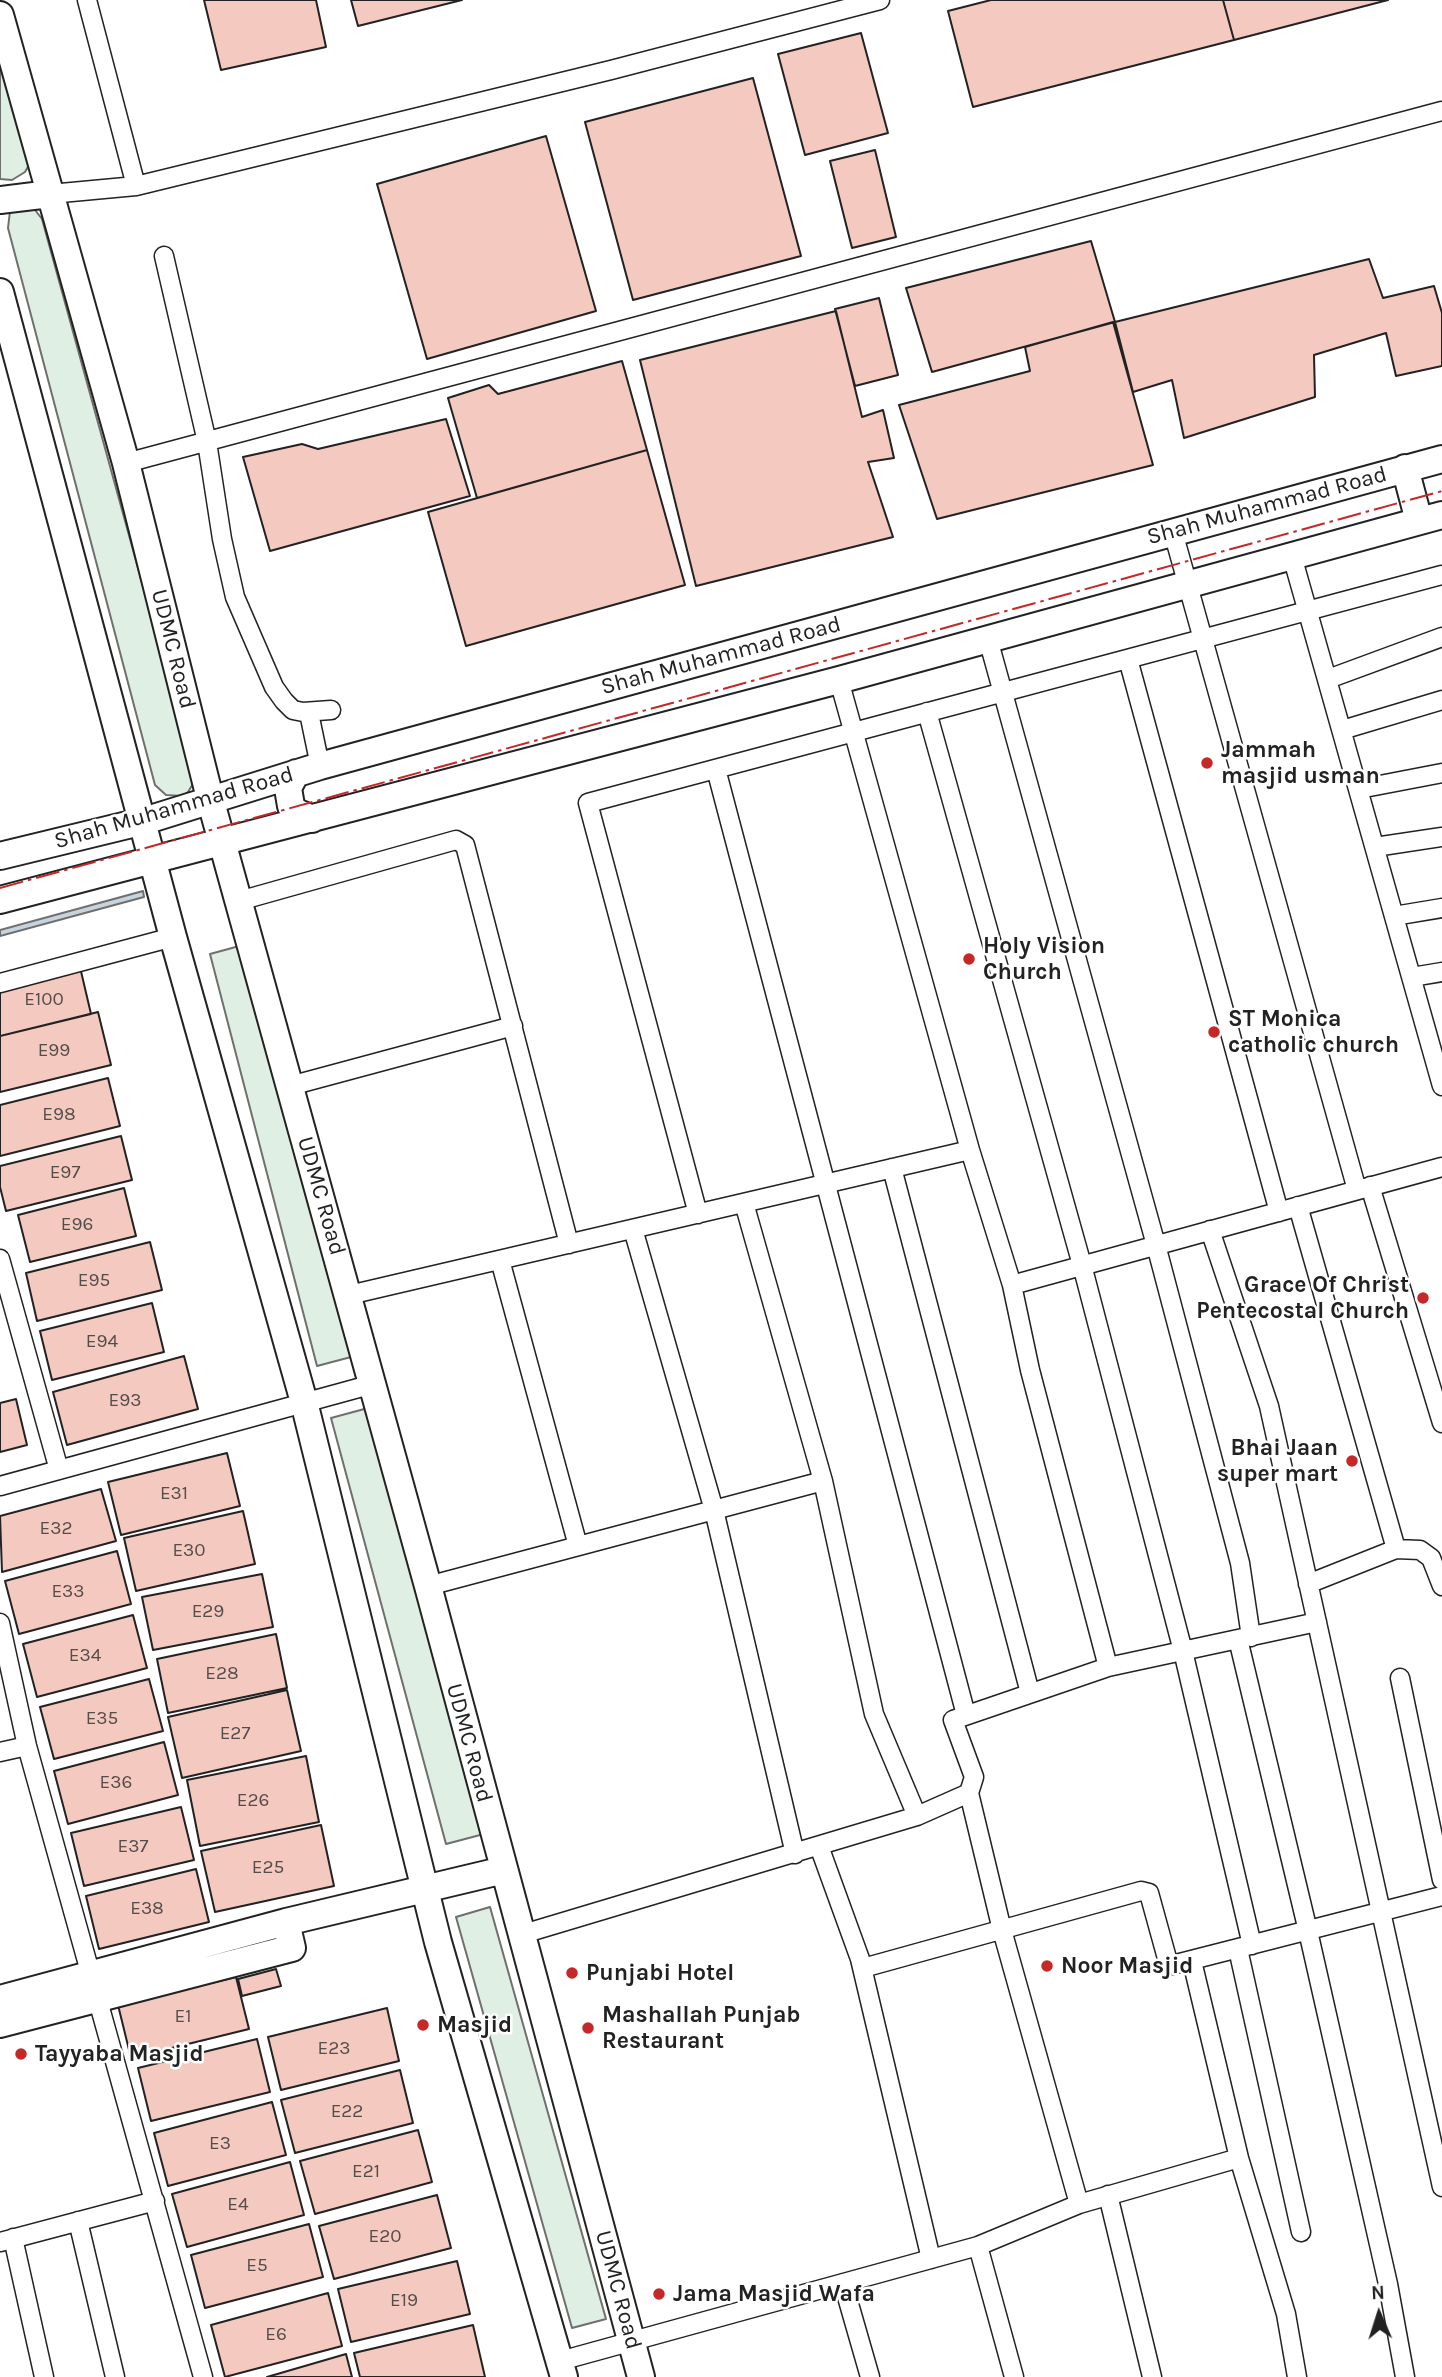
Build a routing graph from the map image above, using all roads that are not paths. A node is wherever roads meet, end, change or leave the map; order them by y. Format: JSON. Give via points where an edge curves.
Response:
{"nodes":[{"id":1,"x":86,"y":0,"type":"edge"},
{"id":2,"x":880,"y":0,"type":"edge"},
{"id":3,"x":0,"y":16,"type":"edge"},
{"id":4,"x":1442,"y":111,"type":"edge"},
{"id":5,"x":136,"y":186,"type":"junction"},
{"id":6,"x":50,"y":194,"type":"junction"},
{"id":7,"x":0,"y":200,"type":"edge"},
{"id":8,"x":164,"y":256,"type":"dead end"},
{"id":9,"x":0,"y":292,"type":"edge"},
{"id":10,"x":207,"y":442,"type":"junction"},
{"id":11,"x":1442,"y":459,"type":"edge"},
{"id":12,"x":126,"y":463,"type":"junction"},
{"id":13,"x":1405,"y":468,"type":"junction"},
{"id":14,"x":1431,"y":518,"type":"edge"},
{"id":15,"x":1172,"y":532,"type":"junction"},
{"id":16,"x":1292,"y":556,"type":"junction"},
{"id":17,"x":1442,"y":575,"type":"edge"},
{"id":18,"x":1188,"y":584,"type":"junction"},
{"id":19,"x":1308,"y":611,"type":"junction"},
{"id":20,"x":1442,"y":637,"type":"edge"},
{"id":21,"x":1204,"y":638,"type":"junction"},
{"id":22,"x":988,"y":639,"type":"junction"},
{"id":23,"x":1128,"y":659,"type":"junction"},
{"id":24,"x":1328,"y":679,"type":"junction"},
{"id":25,"x":839,"y":680,"type":"junction"},
{"id":26,"x":1004,"y":692,"type":"junction"},
{"id":27,"x":1442,"y":700,"type":"edge"},
{"id":28,"x":331,"y":709,"type":"dead end"},
{"id":29,"x":928,"y":712,"type":"junction"},
{"id":30,"x":309,"y":713,"type":"junction"},
{"id":31,"x":1342,"y":730,"type":"junction"},
{"id":32,"x":852,"y":733,"type":"junction"},
{"id":33,"x":716,"y":769,"type":"junction"},
{"id":34,"x":308,"y":770,"type":"junction"},
{"id":35,"x":1442,"y":773,"type":"edge"},
{"id":36,"x":1359,"y":789,"type":"junction"},
{"id":37,"x":211,"y":802,"type":"junction"},
{"id":38,"x":312,"y":819,"type":"junction"},
{"id":39,"x":144,"y":821,"type":"junction"},
{"id":40,"x":101,"y":830,"type":"junction"},
{"id":41,"x":1442,"y":837,"type":"edge"},
{"id":42,"x":224,"y":842,"type":"junction"},
{"id":43,"x":1375,"y":847,"type":"junction"},
{"id":44,"x":0,"y":856,"type":"edge"},
{"id":45,"x":155,"y":860,"type":"junction"},
{"id":46,"x":116,"y":869,"type":"junction"},
{"id":47,"x":0,"y":900,"type":"edge"},
{"id":48,"x":239,"y":901,"type":"junction"},
{"id":49,"x":1442,"y":908,"type":"edge"},
{"id":50,"x":1394,"y":915,"type":"junction"},
{"id":51,"x":173,"y":937,"type":"junction"},
{"id":52,"x":1442,"y":972,"type":"edge"},
{"id":53,"x":1412,"y":977,"type":"junction"},
{"id":54,"x":0,"y":983,"type":"edge"},
{"id":55,"x":513,"y":1026,"type":"junction"},
{"id":56,"x":1436,"y":1042,"type":"edge"},
{"id":57,"x":289,"y":1086,"type":"junction"},
{"id":58,"x":1442,"y":1086,"type":"edge"},
{"id":59,"x":970,"y":1150,"type":"junction"},
{"id":60,"x":1442,"y":1167,"type":"edge"},
{"id":61,"x":892,"y":1168,"type":"junction"},
{"id":62,"x":827,"y":1183,"type":"junction"},
{"id":63,"x":1364,"y":1188,"type":"junction"},
{"id":64,"x":744,"y":1203,"type":"junction"},
{"id":65,"x":1298,"y":1206,"type":"junction"},
{"id":66,"x":1279,"y":1212,"type":"junction"},
{"id":67,"x":698,"y":1214,"type":"junction"},
{"id":68,"x":633,"y":1228,"type":"junction"},
{"id":69,"x":1210,"y":1230,"type":"junction"},
{"id":70,"x":569,"y":1244,"type":"junction"},
{"id":71,"x":1156,"y":1245,"type":"junction"},
{"id":72,"x":0,"y":1259,"type":"edge"},
{"id":73,"x":500,"y":1260,"type":"junction"},
{"id":74,"x":1083,"y":1265,"type":"junction"},
{"id":75,"x":1012,"y":1285,"type":"junction"},
{"id":76,"x":349,"y":1295,"type":"junction"},
{"id":77,"x":373,"y":1384,"type":"junction"},
{"id":78,"x":304,"y":1402,"type":"junction"},
{"id":79,"x":1442,"y":1423,"type":"edge"},
{"id":80,"x":59,"y":1470,"type":"junction"},
{"id":81,"x":823,"y":1481,"type":"junction"},
{"id":82,"x":0,"y":1486,"type":"edge"},
{"id":83,"x":715,"y":1510,"type":"junction"},
{"id":84,"x":578,"y":1546,"type":"junction"},
{"id":85,"x":1396,"y":1549,"type":"junction"},
{"id":86,"x":1308,"y":1584,"type":"junction"},
{"id":87,"x":428,"y":1586,"type":"junction"},
{"id":88,"x":1442,"y":1586,"type":"edge"},
{"id":89,"x":1317,"y":1622,"type":"junction"},
{"id":90,"x":0,"y":1623,"type":"edge"},
{"id":91,"x":1244,"y":1638,"type":"junction"},
{"id":92,"x":1183,"y":1651,"type":"junction"},
{"id":93,"x":1108,"y":1667,"type":"junction"},
{"id":94,"x":1400,"y":1678,"type":"dead end"},
{"id":95,"x":1030,"y":1693,"type":"junction"},
{"id":96,"x":966,"y":1715,"type":"junction"},
{"id":97,"x":27,"y":1746,"type":"junction"},
{"id":98,"x":0,"y":1752,"type":"edge"},
{"id":99,"x":969,"y":1793,"type":"junction"},
{"id":100,"x":917,"y":1816,"type":"junction"},
{"id":101,"x":819,"y":1846,"type":"junction"},
{"id":102,"x":795,"y":1854,"type":"junction"},
{"id":103,"x":504,"y":1870,"type":"junction"},
{"id":104,"x":1442,"y":1880,"type":"edge"},
{"id":105,"x":424,"y":1889,"type":"junction"},
{"id":106,"x":1442,"y":1896,"type":"edge"},
{"id":107,"x":1381,"y":1912,"type":"junction"},
{"id":108,"x":286,"y":1922,"type":"junction"},
{"id":109,"x":1002,"y":1930,"type":"junction"},
{"id":110,"x":1308,"y":1931,"type":"junction"},
{"id":111,"x":523,"y":1934,"type":"junction"},
{"id":112,"x":1245,"y":1947,"type":"junction"},
{"id":113,"x":1192,"y":1961,"type":"junction"},
{"id":114,"x":863,"y":1968,"type":"junction"},
{"id":115,"x":92,"y":1986,"type":"junction"},
{"id":116,"x":0,"y":1999,"type":"edge"},
{"id":117,"x":0,"y":2024,"type":"edge"},
{"id":118,"x":1435,"y":2122,"type":"edge"},
{"id":119,"x":1239,"y":2158,"type":"junction"},
{"id":120,"x":1442,"y":2186,"type":"edge"},
{"id":121,"x":1108,"y":2195,"type":"junction"},
{"id":122,"x":155,"y":2201,"type":"junction"},
{"id":123,"x":1079,"y":2204,"type":"junction"},
{"id":124,"x":78,"y":2221,"type":"junction"},
{"id":125,"x":1301,"y":2232,"type":"dead end"},
{"id":126,"x":6,"y":2240,"type":"edge"},
{"id":127,"x":978,"y":2246,"type":"junction"},
{"id":128,"x":931,"y":2259,"type":"junction"},
{"id":129,"x":843,"y":2283,"type":"junction"},
{"id":130,"x":631,"y":2342,"type":"junction"},
{"id":131,"x":562,"y":2369,"type":"edge"},
{"id":132,"x":44,"y":2377,"type":"edge"},
{"id":133,"x":116,"y":2377,"type":"edge"},
{"id":134,"x":203,"y":2377,"type":"edge"},
{"id":135,"x":641,"y":2377,"type":"edge"},
{"id":136,"x":870,"y":2377,"type":"edge"},
{"id":137,"x":1014,"y":2377,"type":"edge"},
{"id":138,"x":1152,"y":2377,"type":"edge"},
{"id":139,"x":1297,"y":2377,"type":"edge"},
{"id":140,"x":1405,"y":2377,"type":"edge"}],
"edges":[{"from":1,"to":5,"type":"street"},
{"from":2,"to":5,"type":"street"},
{"from":3,"to":6,"type":"main road","name":"UDMC Road"},
{"from":4,"to":10,"type":"street"},
{"from":5,"to":6,"type":"street"},
{"from":6,"to":7,"type":"main road"},
{"from":6,"to":12,"type":"main road","name":"UDMC Road"},
{"from":8,"to":10,"type":"street"},
{"from":9,"to":39,"type":"main road"},
{"from":10,"to":12,"type":"street"},
{"from":10,"to":30,"type":"street","via":[[235,597],[274,687],[293,709]]},
{"from":11,"to":13,"type":"main road","name":"Shah Muhammad Road"},
{"from":12,"to":37,"type":"main road","name":"UDMC Road"},
{"from":13,"to":14,"type":"main road"},
{"from":13,"to":15,"type":"main road","name":"Shah Muhammad Road"},
{"from":14,"to":16,"type":"main road","name":"Shah Muhammad Road"},
{"from":15,"to":18,"type":"street"},
{"from":15,"to":34,"type":"main road","name":"Shah Muhammad Road"},
{"from":16,"to":18,"type":"main road","name":"Shah Muhammad Road"},
{"from":16,"to":19,"type":"street"},
{"from":17,"to":19,"type":"street"},
{"from":18,"to":21,"type":"street"},
{"from":18,"to":22,"type":"main road","name":"Shah Muhammad Road"},
{"from":19,"to":21,"type":"street"},
{"from":19,"to":24,"type":"street"},
{"from":20,"to":24,"type":"street"},
{"from":21,"to":23,"type":"street"},
{"from":21,"to":63,"type":"street"},
{"from":22,"to":25,"type":"main road","name":"Shah Muhammad Road"},
{"from":22,"to":26,"type":"street"},
{"from":23,"to":26,"type":"street"},
{"from":23,"to":66,"type":"street"},
{"from":24,"to":31,"type":"street"},
{"from":25,"to":32,"type":"street"},
{"from":25,"to":38,"type":"main road","name":"Shah Muhammad Road"},
{"from":26,"to":29,"type":"street"},
{"from":26,"to":71,"type":"street"},
{"from":27,"to":31,"type":"street"},
{"from":28,"to":30,"type":"street"},
{"from":29,"to":32,"type":"street"},
{"from":29,"to":74,"type":"street"},
{"from":30,"to":34,"type":"street"},
{"from":31,"to":36,"type":"street"},
{"from":32,"to":33,"type":"street"},
{"from":32,"to":59,"type":"street"},
{"from":33,"to":62,"type":"street"},
{"from":33,"to":67,"type":"street","via":[[588,803]]},
{"from":34,"to":37,"type":"main road","name":"Shah Muhammad Road"},
{"from":34,"to":38,"type":"main road","via":[[290,780],[288,797],[296,812]]},
{"from":35,"to":36,"type":"street"},
{"from":36,"to":43,"type":"street"},
{"from":37,"to":39,"type":"main road","name":"Shah Muhammad Road"},
{"from":37,"to":42,"type":"main road","name":"UDMC Road"},
{"from":38,"to":42,"type":"main road","name":"Shah Muhammad Road"},
{"from":39,"to":40,"type":"main road","name":"Shah Muhammad Road"},
{"from":39,"to":45,"type":"main road"},
{"from":40,"to":44,"type":"main road","name":"Shah Muhammad Road"},
{"from":40,"to":46,"type":"main road","via":[[115,833],[124,845],[124,859]]},
{"from":41,"to":43,"type":"street"},
{"from":42,"to":45,"type":"main road","name":"Shah Muhammad Road"},
{"from":42,"to":48,"type":"main road","name":"UDMC Road"},
{"from":43,"to":50,"type":"street"},
{"from":45,"to":46,"type":"main road","name":"Shah Muhammad Road"},
{"from":45,"to":51,"type":"main road"},
{"from":46,"to":47,"type":"main road","name":"Shah Muhammad Road"},
{"from":48,"to":55,"type":"street","via":[[460,841],[466,845]]},
{"from":48,"to":57,"type":"main road","name":"UDMC Road"},
{"from":49,"to":50,"type":"street"},
{"from":50,"to":53,"type":"street"},
{"from":51,"to":54,"type":"street"},
{"from":51,"to":78,"type":"main road"},
{"from":52,"to":53,"type":"street"},
{"from":53,"to":56,"type":"street"},
{"from":55,"to":57,"type":"street"},
{"from":55,"to":70,"type":"street"},
{"from":56,"to":58,"type":"street"},
{"from":57,"to":76,"type":"main road","name":"UDMC Road"},
{"from":59,"to":61,"type":"street"},
{"from":59,"to":75,"type":"street"},
{"from":60,"to":63,"type":"street"},
{"from":61,"to":62,"type":"street"},
{"from":61,"to":95,"type":"street"},
{"from":62,"to":64,"type":"street"},
{"from":62,"to":96,"type":"street"},
{"from":63,"to":65,"type":"street"},
{"from":63,"to":79,"type":"street"},
{"from":64,"to":67,"type":"street"},
{"from":64,"to":81,"type":"street"},
{"from":65,"to":66,"type":"street"},
{"from":65,"to":85,"type":"street"},
{"from":66,"to":69,"type":"street"},
{"from":67,"to":68,"type":"street"},
{"from":68,"to":70,"type":"street"},
{"from":68,"to":83,"type":"street"},
{"from":69,"to":71,"type":"street"},
{"from":69,"to":86,"type":"street","via":[[1269,1406]]},
{"from":70,"to":73,"type":"street"},
{"from":71,"to":74,"type":"street"},
{"from":71,"to":91,"type":"street","via":[[1240,1563]]},
{"from":72,"to":80,"type":"street"},
{"from":73,"to":76,"type":"street"},
{"from":73,"to":84,"type":"street"},
{"from":74,"to":75,"type":"street"},
{"from":74,"to":92,"type":"street"},
{"from":75,"to":93,"type":"street"},
{"from":76,"to":77,"type":"main road","name":"UDMC Road"},
{"from":77,"to":78,"type":"street"},
{"from":77,"to":87,"type":"main road","name":"UDMC Road"},
{"from":78,"to":80,"type":"street"},
{"from":78,"to":105,"type":"main road"},
{"from":80,"to":82,"type":"street"},
{"from":81,"to":83,"type":"street"},
{"from":81,"to":100,"type":"street","via":[[874,1714]]},
{"from":83,"to":84,"type":"street"},
{"from":83,"to":102,"type":"street"},
{"from":84,"to":87,"type":"street"},
{"from":85,"to":86,"type":"street"},
{"from":85,"to":88,"type":"street","via":[[1420,1550],[1431,1558]]},
{"from":86,"to":89,"type":"street"},
{"from":87,"to":103,"type":"main road","name":"UDMC Road"},
{"from":89,"to":91,"type":"street"},
{"from":89,"to":107,"type":"street"},
{"from":90,"to":97,"type":"street"},
{"from":91,"to":92,"type":"street"},
{"from":91,"to":110,"type":"street"},
{"from":92,"to":93,"type":"street"},
{"from":92,"to":112,"type":"street"},
{"from":93,"to":95,"type":"street"},
{"from":94,"to":104,"type":"street"},
{"from":95,"to":96,"type":"street"},
{"from":96,"to":99,"type":"street","via":[[953,1720],[974,1777]]},
{"from":97,"to":98,"type":"street"},
{"from":97,"to":115,"type":"street"},
{"from":99,"to":100,"type":"street"},
{"from":99,"to":109,"type":"street"},
{"from":100,"to":101,"type":"street"},
{"from":101,"to":102,"type":"street"},
{"from":101,"to":114,"type":"street"},
{"from":102,"to":111,"type":"street"},
{"from":103,"to":105,"type":"main road"},
{"from":103,"to":111,"type":"main road","name":"UDMC Road"},
{"from":105,"to":108,"type":"main road"},
{"from":105,"to":131,"type":"main road"},
{"from":106,"to":107,"type":"street"},
{"from":107,"to":110,"type":"street"},
{"from":107,"to":118,"type":"street"},
{"from":108,"to":115,"type":"main road"},
{"from":108,"to":115,"type":"main road","via":[[292,1948]]},
{"from":109,"to":113,"type":"street","via":[[1141,1891],[1149,1893],[1168,1962]]},
{"from":109,"to":114,"type":"street"},
{"from":109,"to":123,"type":"street"},
{"from":110,"to":112,"type":"street"},
{"from":110,"to":140,"type":"street"},
{"from":111,"to":130,"type":"main road","name":"UDMC Road"},
{"from":112,"to":113,"type":"street"},
{"from":112,"to":125,"type":"street"},
{"from":113,"to":119,"type":"street"},
{"from":114,"to":128,"type":"street"},
{"from":115,"to":116,"type":"main road"},
{"from":115,"to":117,"type":"main road"},
{"from":115,"to":122,"type":"street"},
{"from":118,"to":120,"type":"street"},
{"from":119,"to":121,"type":"street"},
{"from":119,"to":139,"type":"street","via":[[1286,2314]]},
{"from":121,"to":123,"type":"street"},
{"from":121,"to":138,"type":"street"},
{"from":122,"to":124,"type":"street"},
{"from":122,"to":134,"type":"street"},
{"from":123,"to":127,"type":"street"},
{"from":124,"to":126,"type":"street"},
{"from":124,"to":133,"type":"street"},
{"from":126,"to":132,"type":"street"},
{"from":127,"to":128,"type":"street"},
{"from":127,"to":137,"type":"street"},
{"from":128,"to":129,"type":"street"},
{"from":129,"to":130,"type":"street"},
{"from":129,"to":136,"type":"street"},
{"from":130,"to":131,"type":"street"},
{"from":130,"to":135,"type":"main road","name":"UDMC Road"}]}
